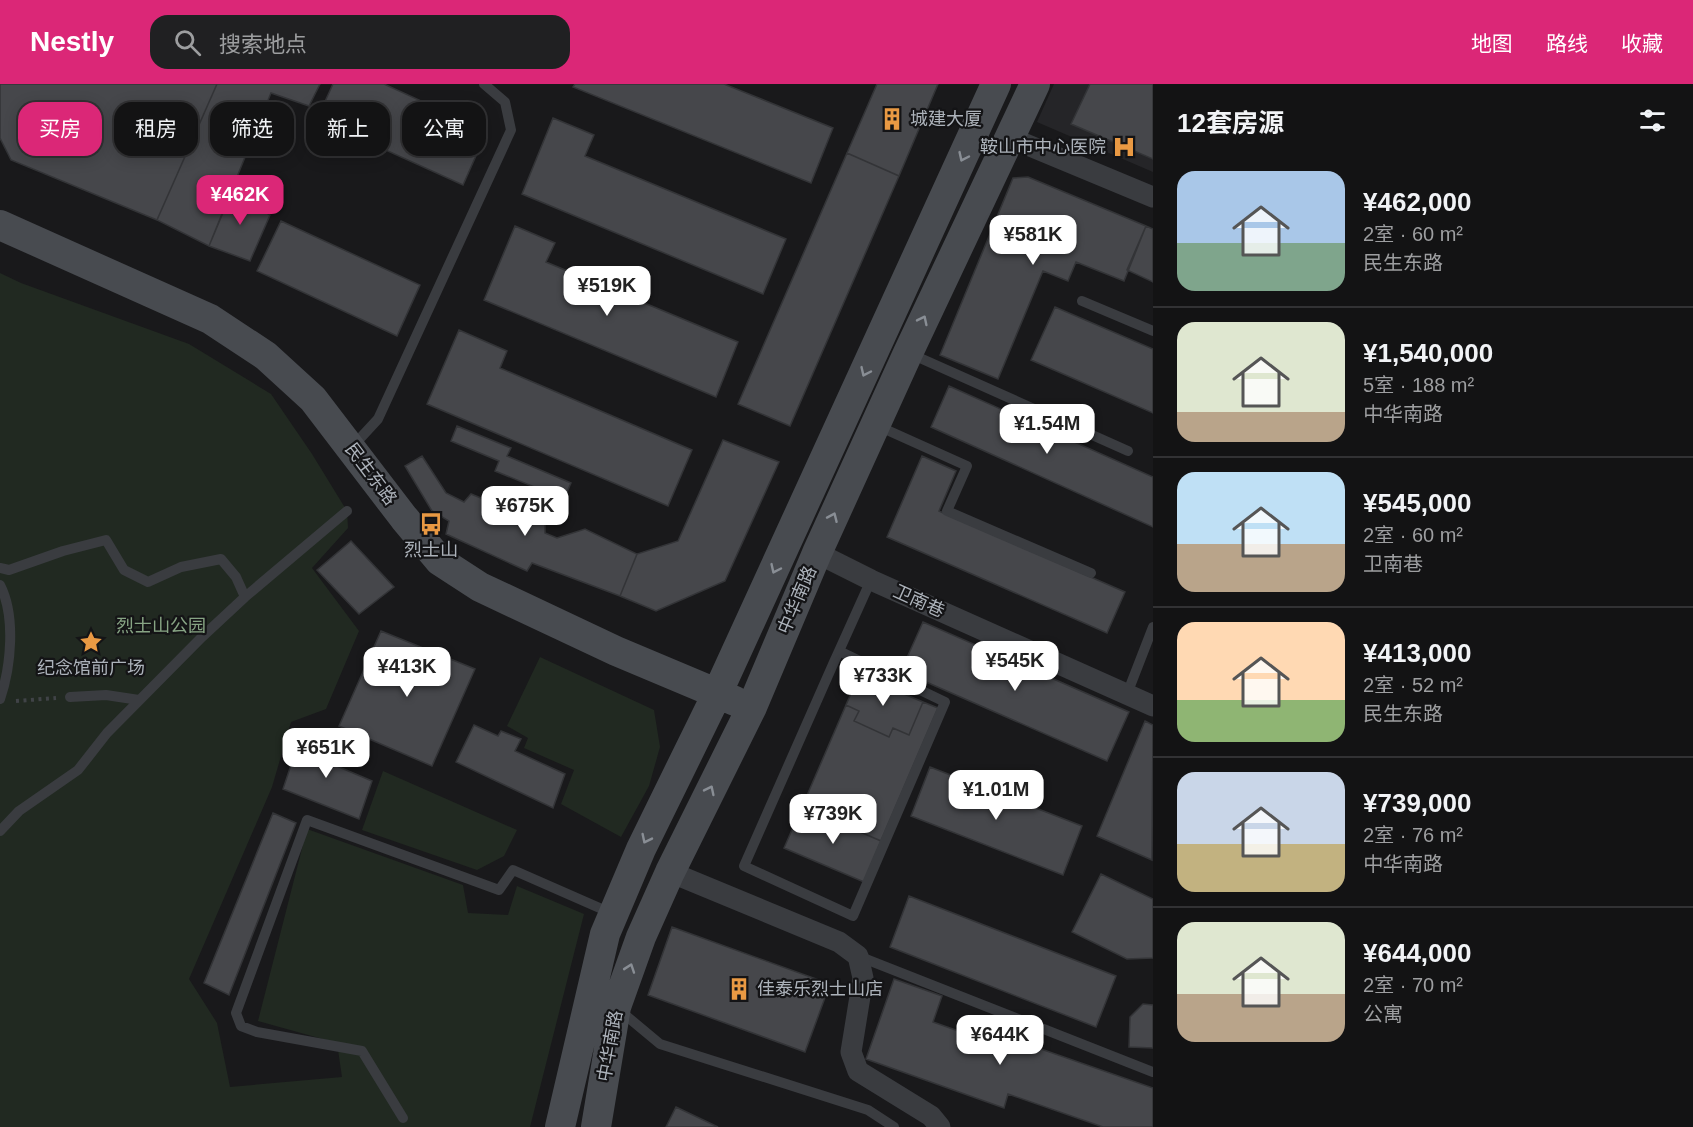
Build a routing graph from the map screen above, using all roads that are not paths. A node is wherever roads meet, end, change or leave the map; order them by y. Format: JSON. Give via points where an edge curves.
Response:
{"nodes":[{"id":1,"x":484,"y":84,"type":"edge"},
{"id":2,"x":996,"y":84,"type":"edge"},
{"id":3,"x":1035,"y":84,"type":"edge"},
{"id":4,"x":1011,"y":138,"type":"junction"},
{"id":5,"x":1153,"y":197,"type":"edge"},
{"id":6,"x":0,"y":225,"type":"edge"},
{"id":7,"x":1082,"y":301,"type":"dead end"},
{"id":8,"x":1153,"y":331,"type":"edge"},
{"id":9,"x":908,"y":352,"type":"junction"},
{"id":10,"x":875,"y":425,"type":"junction"},
{"id":11,"x":350,"y":448,"type":"junction"},
{"id":12,"x":1128,"y":451,"type":"dead end"},
{"id":13,"x":347,"y":512,"type":"dead end"},
{"id":14,"x":817,"y":553,"type":"junction"},
{"id":15,"x":0,"y":568,"type":"edge"},
{"id":16,"x":1091,"y":573,"type":"dead end"},
{"id":17,"x":871,"y":580,"type":"junction"},
{"id":18,"x":0,"y":585,"type":"edge"},
{"id":19,"x":245,"y":597,"type":"junction"},
{"id":20,"x":1153,"y":627,"type":"edge"},
{"id":21,"x":839,"y":651,"type":"junction"},
{"id":22,"x":717,"y":694,"type":"junction"},
{"id":23,"x":1126,"y":694,"type":"junction"},
{"id":24,"x":70,"y":698,"type":"road end"},
{"id":25,"x":0,"y":699,"type":"edge"},
{"id":26,"x":139,"y":700,"type":"junction"},
{"id":27,"x":1153,"y":706,"type":"edge"},
{"id":28,"x":752,"y":707,"type":"junction"},
{"id":29,"x":0,"y":831,"type":"edge"},
{"id":30,"x":670,"y":872,"type":"junction"},
{"id":31,"x":614,"y":914,"type":"junction"},
{"id":32,"x":858,"y":956,"type":"junction"},
{"id":33,"x":616,"y":1007,"type":"junction"},
{"id":34,"x":1153,"y":1072,"type":"edge"},
{"id":35,"x":403,"y":1118,"type":"dead end"},
{"id":36,"x":560,"y":1127,"type":"edge"},
{"id":37,"x":596,"y":1127,"type":"edge"},
{"id":38,"x":894,"y":1127,"type":"edge"},
{"id":39,"x":940,"y":1127,"type":"edge"}],
"edges":[{"from":1,"to":11,"type":"lane","via":[[505,102],[511,130],[378,419]]},
{"from":2,"to":22,"type":"main road","name":"中华南路","one_way":true},
{"from":3,"to":4,"type":"main road","name":"中华南路"},
{"from":4,"to":5,"type":"street"},
{"from":9,"to":4,"type":"main road","name":"中华南路","one_way":true},
{"from":6,"to":11,"type":"main road","name":"民生东路","via":[[210,319],[266,356],[313,399]]},
{"from":7,"to":8,"type":"lane"},
{"from":9,"to":10,"type":"main road","name":"中华南路"},
{"from":9,"to":12,"type":"lane"},
{"from":14,"to":10,"type":"main road","name":"中华南路","one_way":true},
{"from":10,"to":16,"type":"lane","via":[[967,466],[947,511]]},
{"from":11,"to":22,"type":"main road","name":"民生东路","via":[[440,561],[480,587]]},
{"from":13,"to":19,"type":"lane"},
{"from":14,"to":17,"type":"street","name":"卫南巷"},
{"from":14,"to":28,"type":"main road","name":"中华南路"},
{"from":15,"to":19,"type":"lane","via":[[9,570],[63,550],[106,540],[124,570],[148,582],[181,567],[221,559],[236,577]]},
{"from":17,"to":21,"type":"lane"},
{"from":17,"to":23,"type":"street","name":"卫南巷"},
{"from":18,"to":25,"type":"lane","via":[[10,624],[10,650]]},
{"from":19,"to":26,"type":"lane"},
{"from":20,"to":23,"type":"lane"},
{"from":21,"to":21,"type":"lane","via":[[744,866],[853,916],[945,702]]},
{"from":22,"to":28,"type":"main road","name":"民生东路"},
{"from":22,"to":31,"type":"main road","name":"中华南路","one_way":true,"via":[[641,849]]},
{"from":23,"to":27,"type":"street","name":"卫南巷"},
{"from":24,"to":26,"type":"lane","via":[[106,695]]},
{"from":26,"to":29,"type":"lane","via":[[78,770],[19,811]]},
{"from":30,"to":28,"type":"main road","name":"中华南路","one_way":true},
{"from":30,"to":32,"type":"street","via":[[839,942]]},
{"from":33,"to":30,"type":"main road","name":"中华南路","one_way":true},
{"from":31,"to":35,"type":"lane","via":[[513,870],[499,890],[308,820],[236,1012],[241,1026],[257,1032],[362,1051]]},
{"from":31,"to":36,"type":"main road","name":"中华南路","via":[[605,934]]},
{"from":32,"to":34,"type":"lane"},
{"from":32,"to":39,"type":"street","via":[[863,978],[851,1052],[858,1071],[931,1116]]},
{"from":33,"to":37,"type":"main road","name":"中华南路"},
{"from":33,"to":38,"type":"lane","via":[[660,1044],[868,1110]]}]}
